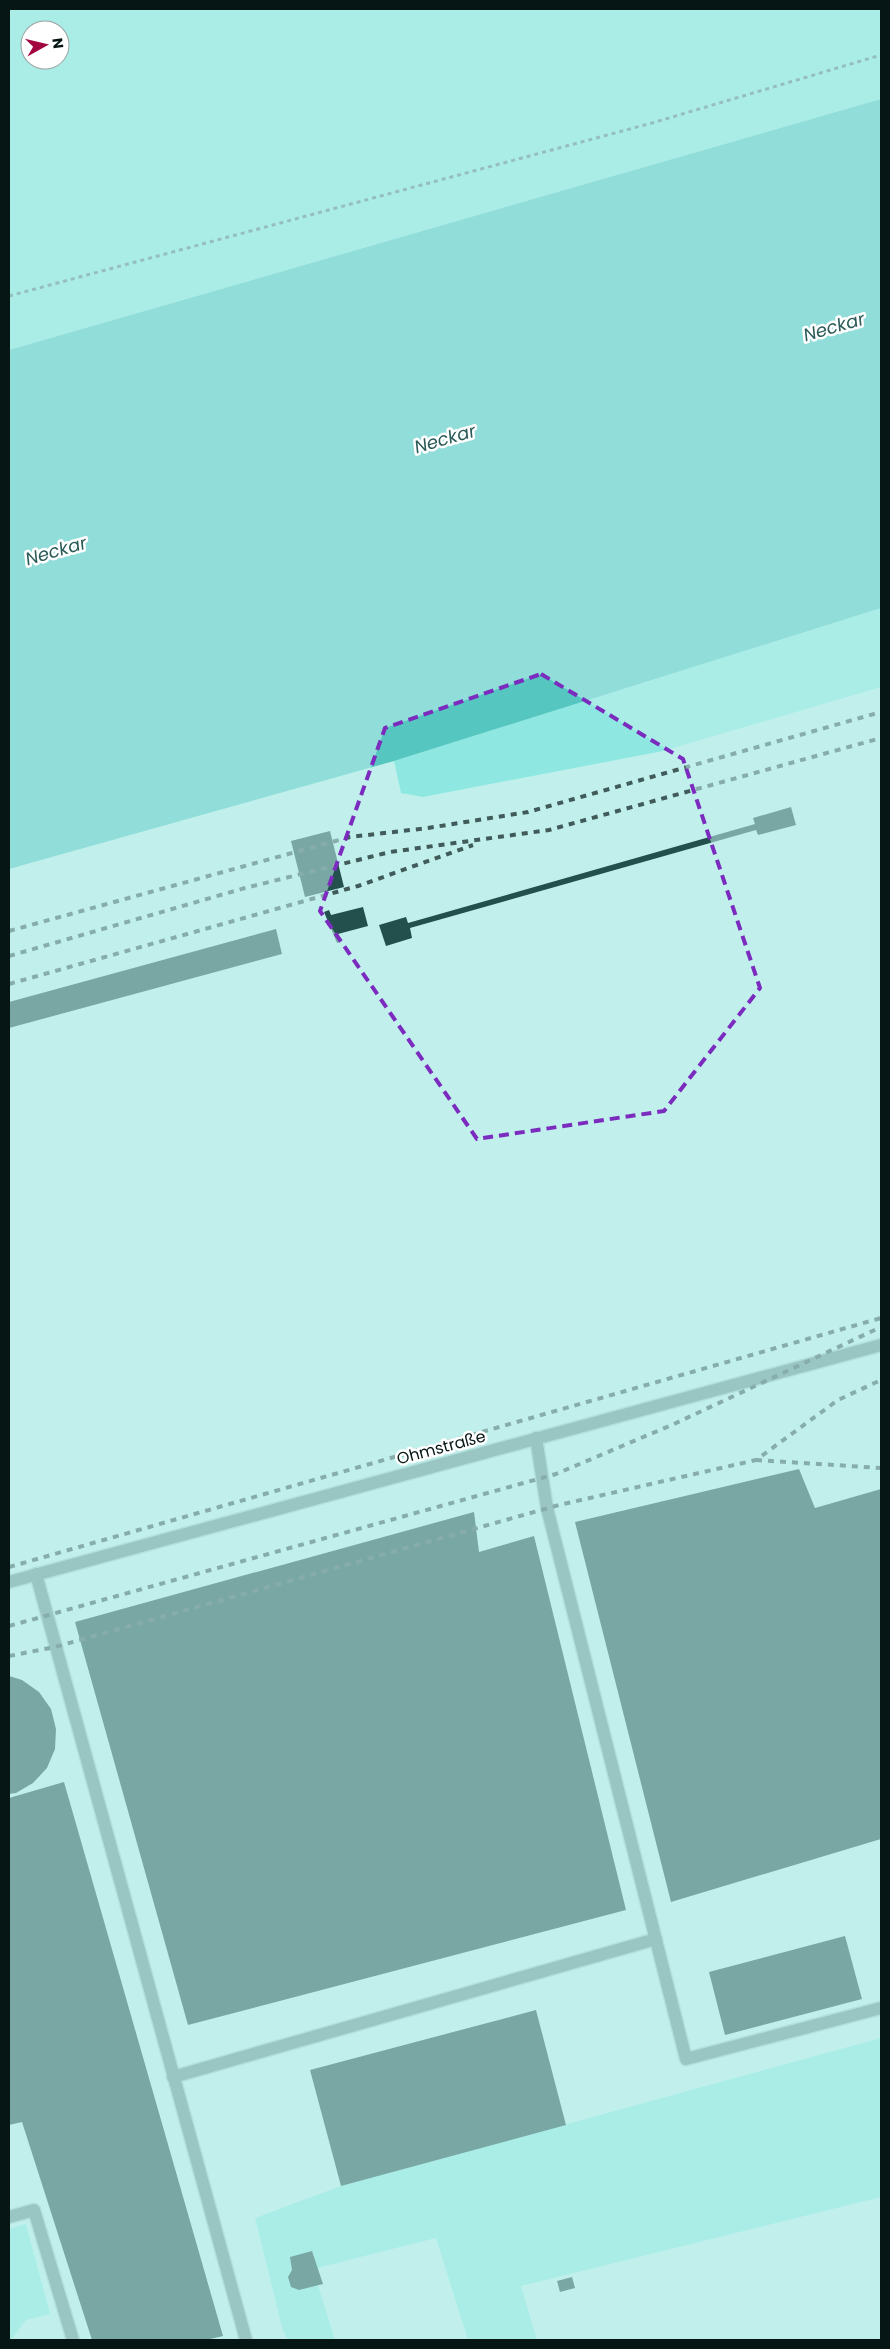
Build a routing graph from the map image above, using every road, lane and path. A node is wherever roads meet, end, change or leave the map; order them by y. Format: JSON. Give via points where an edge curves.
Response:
{"nodes":[{"id":1,"x":881,"y":54,"type":"edge"},
{"id":2,"x":9,"y":296,"type":"edge"},
{"id":3,"x":881,"y":1345,"type":"edge"},
{"id":4,"x":536,"y":1438,"type":"junction"},
{"id":5,"x":36,"y":1574,"type":"junction"},
{"id":6,"x":9,"y":1582,"type":"edge"},
{"id":7,"x":656,"y":1939,"type":"junction"},
{"id":8,"x":881,"y":2008,"type":"edge"},
{"id":9,"x":173,"y":2077,"type":"junction"},
{"id":10,"x":9,"y":2217,"type":"edge"},
{"id":11,"x":73,"y":2340,"type":"edge"},
{"id":12,"x":246,"y":2340,"type":"edge"}],
"edges":[{"from":1,"to":2,"type":"path","via":[[652,123]]},
{"from":3,"to":4,"type":"street","name":"Ohmstraße"},
{"from":4,"to":5,"type":"street","name":"Ohmstraße"},
{"from":4,"to":7,"type":"street","via":[[548,1508]]},
{"from":5,"to":6,"type":"street","name":"Ohmstraße"},
{"from":5,"to":9,"type":"street"},
{"from":7,"to":8,"type":"street","via":[[686,2059]]},
{"from":7,"to":9,"type":"street"},
{"from":9,"to":12,"type":"street"},
{"from":10,"to":11,"type":"street","via":[[34,2210]]}]}
